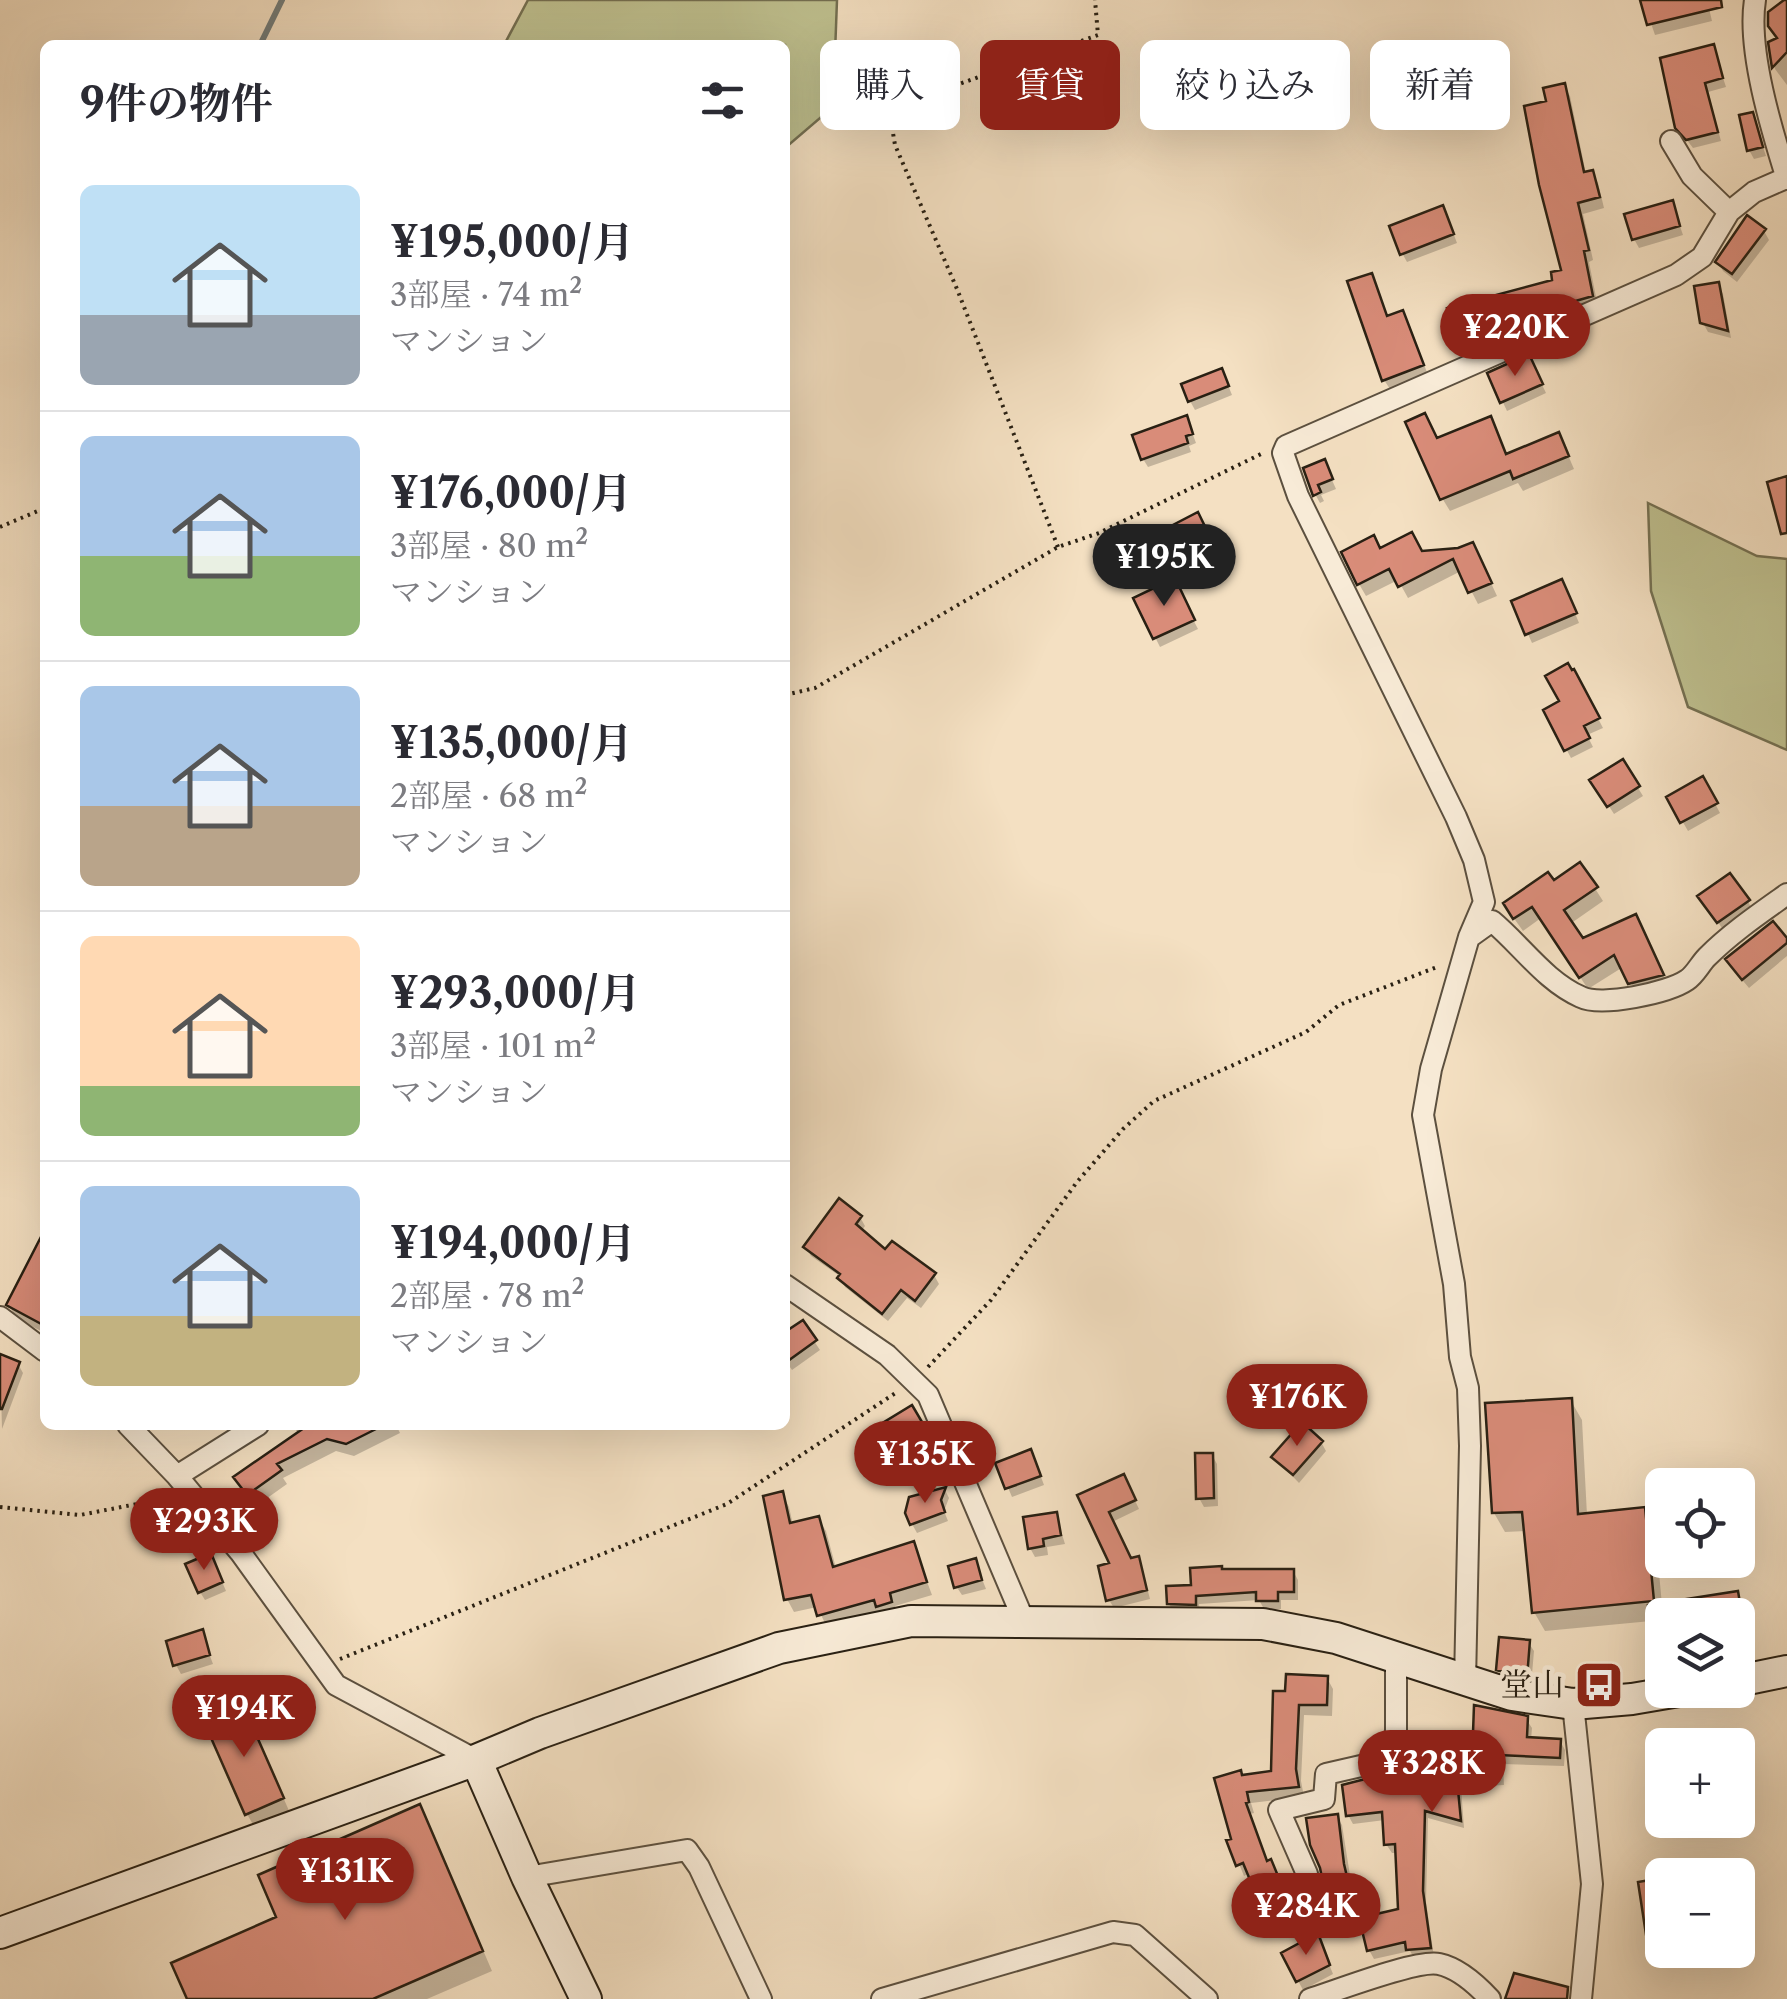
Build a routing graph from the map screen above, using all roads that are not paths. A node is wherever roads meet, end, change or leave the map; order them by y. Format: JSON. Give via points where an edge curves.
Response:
{"nodes":[{"id":1,"x":1756,"y":0,"type":"edge"},
{"id":2,"x":1671,"y":141,"type":"dead end"},
{"id":3,"x":1787,"y":178,"type":"edge"},
{"id":4,"x":1728,"y":212,"type":"junction"},
{"id":5,"x":1787,"y":894,"type":"edge"},
{"id":6,"x":1467,"y":947,"type":"junction"},
{"id":7,"x":790,"y":1288,"type":"edge"},
{"id":8,"x":0,"y":1318,"type":"edge"},
{"id":9,"x":40,"y":1347,"type":"edge"},
{"id":10,"x":133,"y":1430,"type":"edge"},
{"id":11,"x":250,"y":1430,"type":"edge"},
{"id":12,"x":177,"y":1476,"type":"junction"},
{"id":13,"x":1024,"y":1620,"type":"junction"},
{"id":14,"x":1396,"y":1658,"type":"junction"},
{"id":15,"x":1787,"y":1671,"type":"edge"},
{"id":16,"x":1755,"y":1678,"type":"edge"},
{"id":17,"x":1465,"y":1682,"type":"junction"},
{"id":18,"x":1645,"y":1697,"type":"edge"},
{"id":19,"x":1572,"y":1704,"type":"junction"},
{"id":20,"x":476,"y":1760,"type":"junction"},
{"id":21,"x":1307,"y":1874,"type":"dead end"},
{"id":22,"x":527,"y":1878,"type":"junction"},
{"id":23,"x":0,"y":1933,"type":"edge"},
{"id":24,"x":586,"y":1999,"type":"edge"},
{"id":25,"x":761,"y":1999,"type":"edge"},
{"id":26,"x":882,"y":1999,"type":"edge"},
{"id":27,"x":1207,"y":1999,"type":"edge"},
{"id":28,"x":1310,"y":1999,"type":"edge"},
{"id":29,"x":1490,"y":1999,"type":"edge"},
{"id":30,"x":1581,"y":1999,"type":"edge"}],
"edges":[{"from":1,"to":3,"type":"street","via":[[1752,18],[1767,110]]},
{"from":2,"to":4,"type":"street","via":[[1692,176]]},
{"from":3,"to":4,"type":"street"},
{"from":4,"to":6,"type":"street","via":[[1702,257],[1676,275],[1286,446],[1283,453],[1474,860],[1484,902]]},
{"from":5,"to":6,"type":"street","via":[[1718,947],[1688,980],[1661,992],[1584,1000],[1492,921]]},
{"from":6,"to":17,"type":"street","via":[[1422,1115],[1468,1388]]},
{"from":7,"to":13,"type":"street","via":[[887,1355],[928,1395]]},
{"from":8,"to":9,"type":"street"},
{"from":10,"to":12,"type":"street"},
{"from":11,"to":12,"type":"street"},
{"from":12,"to":20,"type":"street","via":[[336,1685]]},
{"from":13,"to":14,"type":"street","via":[[1263,1624]]},
{"from":13,"to":20,"type":"street","via":[[911,1621],[778,1648]]},
{"from":14,"to":17,"type":"street"},
{"from":14,"to":21,"type":"street","via":[[1396,1758],[1326,1774],[1324,1799],[1279,1810]]},
{"from":15,"to":16,"type":"street"},
{"from":17,"to":19,"type":"street"},
{"from":18,"to":19,"type":"street"},
{"from":19,"to":30,"type":"street","via":[[1592,1884]]},
{"from":20,"to":22,"type":"street"},
{"from":20,"to":23,"type":"street"},
{"from":22,"to":24,"type":"street"},
{"from":22,"to":25,"type":"street","via":[[687,1850]]},
{"from":26,"to":27,"type":"street","via":[[1113,1932],[1135,1935]]},
{"from":28,"to":29,"type":"street","via":[[1437,1963]]}]}
